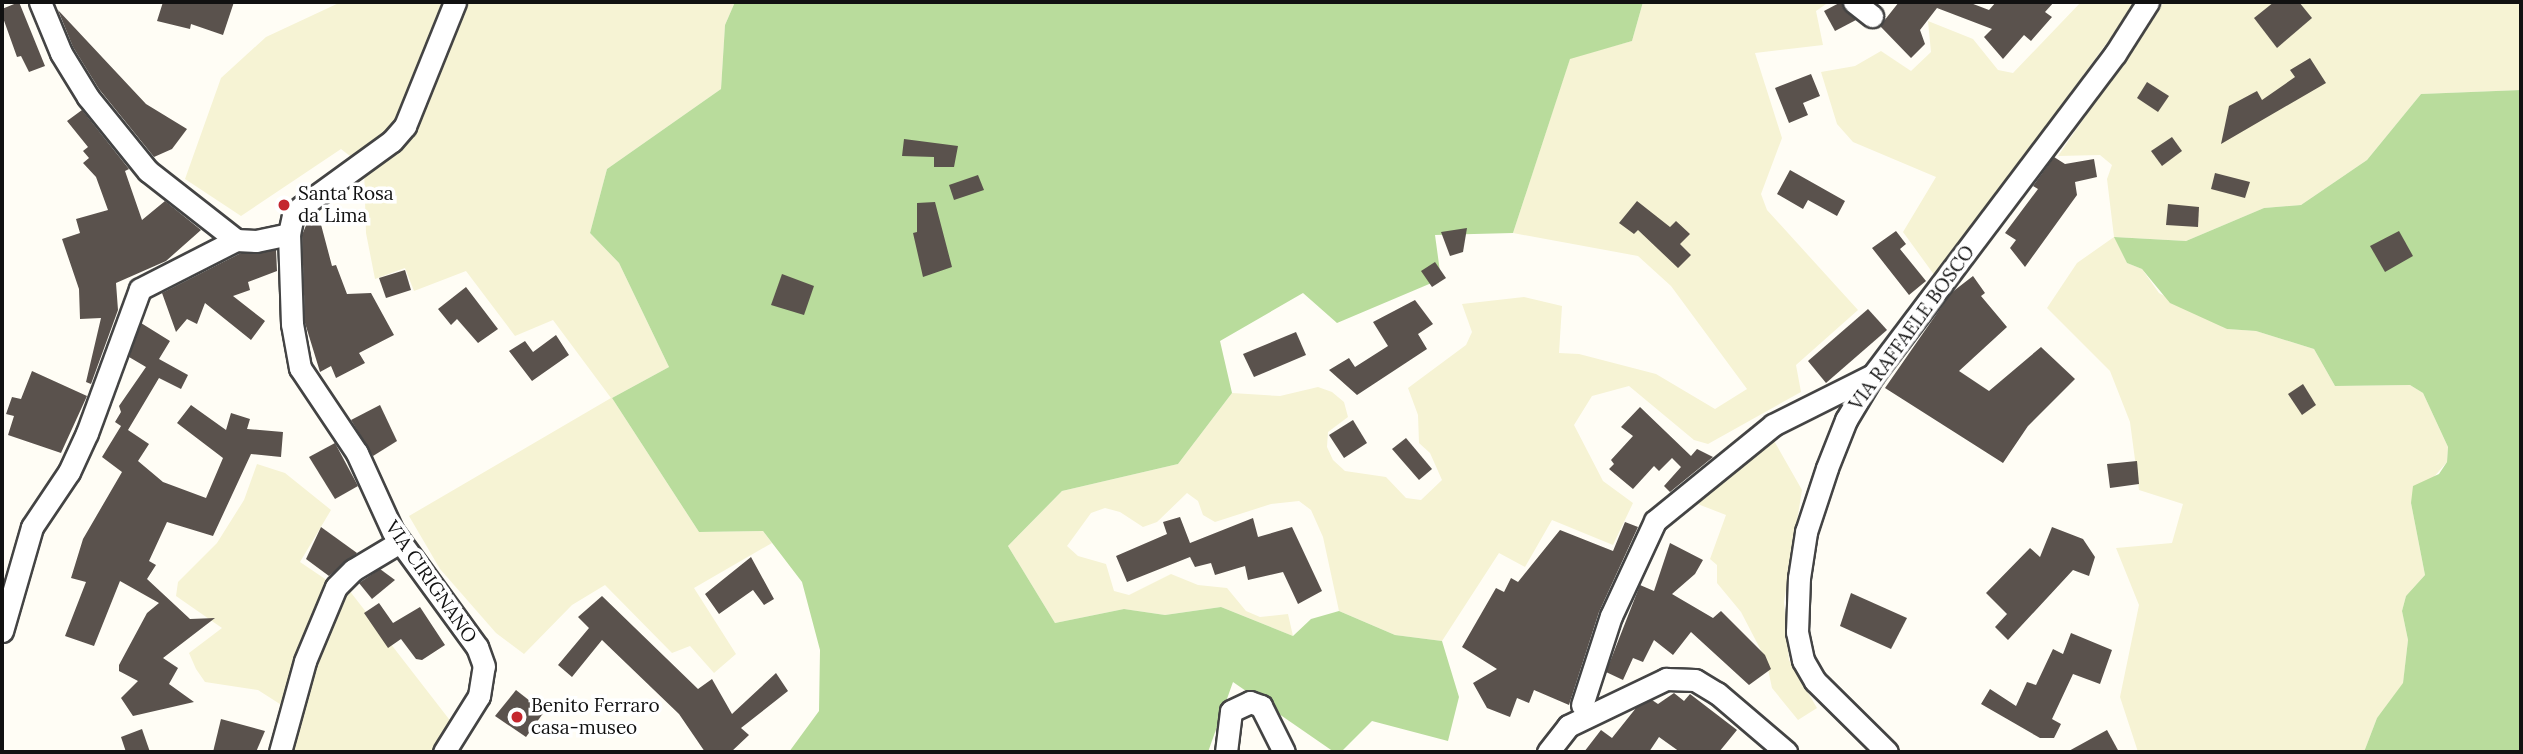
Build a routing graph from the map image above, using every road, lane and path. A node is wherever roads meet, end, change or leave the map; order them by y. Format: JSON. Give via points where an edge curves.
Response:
{"nodes":[{"id":1,"x":40,"y":2,"type":"edge"},
{"id":2,"x":455,"y":2,"type":"edge"},
{"id":3,"x":1854,"y":2,"type":"edge"},
{"id":4,"x":2148,"y":2,"type":"edge"},
{"id":5,"x":1872,"y":16,"type":"dead end"},
{"id":6,"x":291,"y":224,"type":"junction"},
{"id":7,"x":236,"y":240,"type":"junction"},
{"id":8,"x":1873,"y":375,"type":"junction"},
{"id":9,"x":400,"y":542,"type":"junction"},
{"id":10,"x":2,"y":631,"type":"edge"},
{"id":11,"x":1583,"y":705,"type":"dead end"},
{"id":12,"x":280,"y":752,"type":"edge"},
{"id":13,"x":444,"y":752,"type":"edge"},
{"id":14,"x":1226,"y":752,"type":"edge"},
{"id":15,"x":1284,"y":752,"type":"edge"},
{"id":16,"x":1548,"y":752,"type":"edge"},
{"id":17,"x":1786,"y":752,"type":"edge"},
{"id":18,"x":1887,"y":752,"type":"edge"}],
"edges":[{"from":1,"to":7,"type":"street","via":[[68,64],[148,171]]},
{"from":2,"to":6,"type":"street","via":[[405,126],[393,141]]},
{"from":3,"to":5,"type":"street"},
{"from":4,"to":8,"type":"street","name":"VIA RAFFAELE BOSCO","via":[[2115,54]]},
{"from":6,"to":7,"type":"street","via":[[256,241]]},
{"from":6,"to":9,"type":"street","name":"VIA CIRIGNANO","via":[[292,324],[300,368],[357,453]]},
{"from":7,"to":10,"type":"street","via":[[139,289],[87,433],[69,472],[32,527]]},
{"from":8,"to":11,"type":"street","via":[[1773,425],[1655,521],[1611,615]]},
{"from":8,"to":18,"type":"street","name":"VIA RAFFAELE BOSCO","via":[[1846,420],[1806,532],[1797,632],[1802,660],[1815,681]]},
{"from":9,"to":12,"type":"street","via":[[353,570],[336,587],[305,661]]},
{"from":9,"to":13,"type":"street","name":"VIA CIRIGNANO","via":[[477,647],[484,666],[479,696]]},
{"from":14,"to":15,"type":"street","via":[[1231,711],[1250,702],[1261,706]]},
{"from":16,"to":17,"type":"street","via":[[1568,726],[1666,679],[1695,680],[1717,693]]}]}
